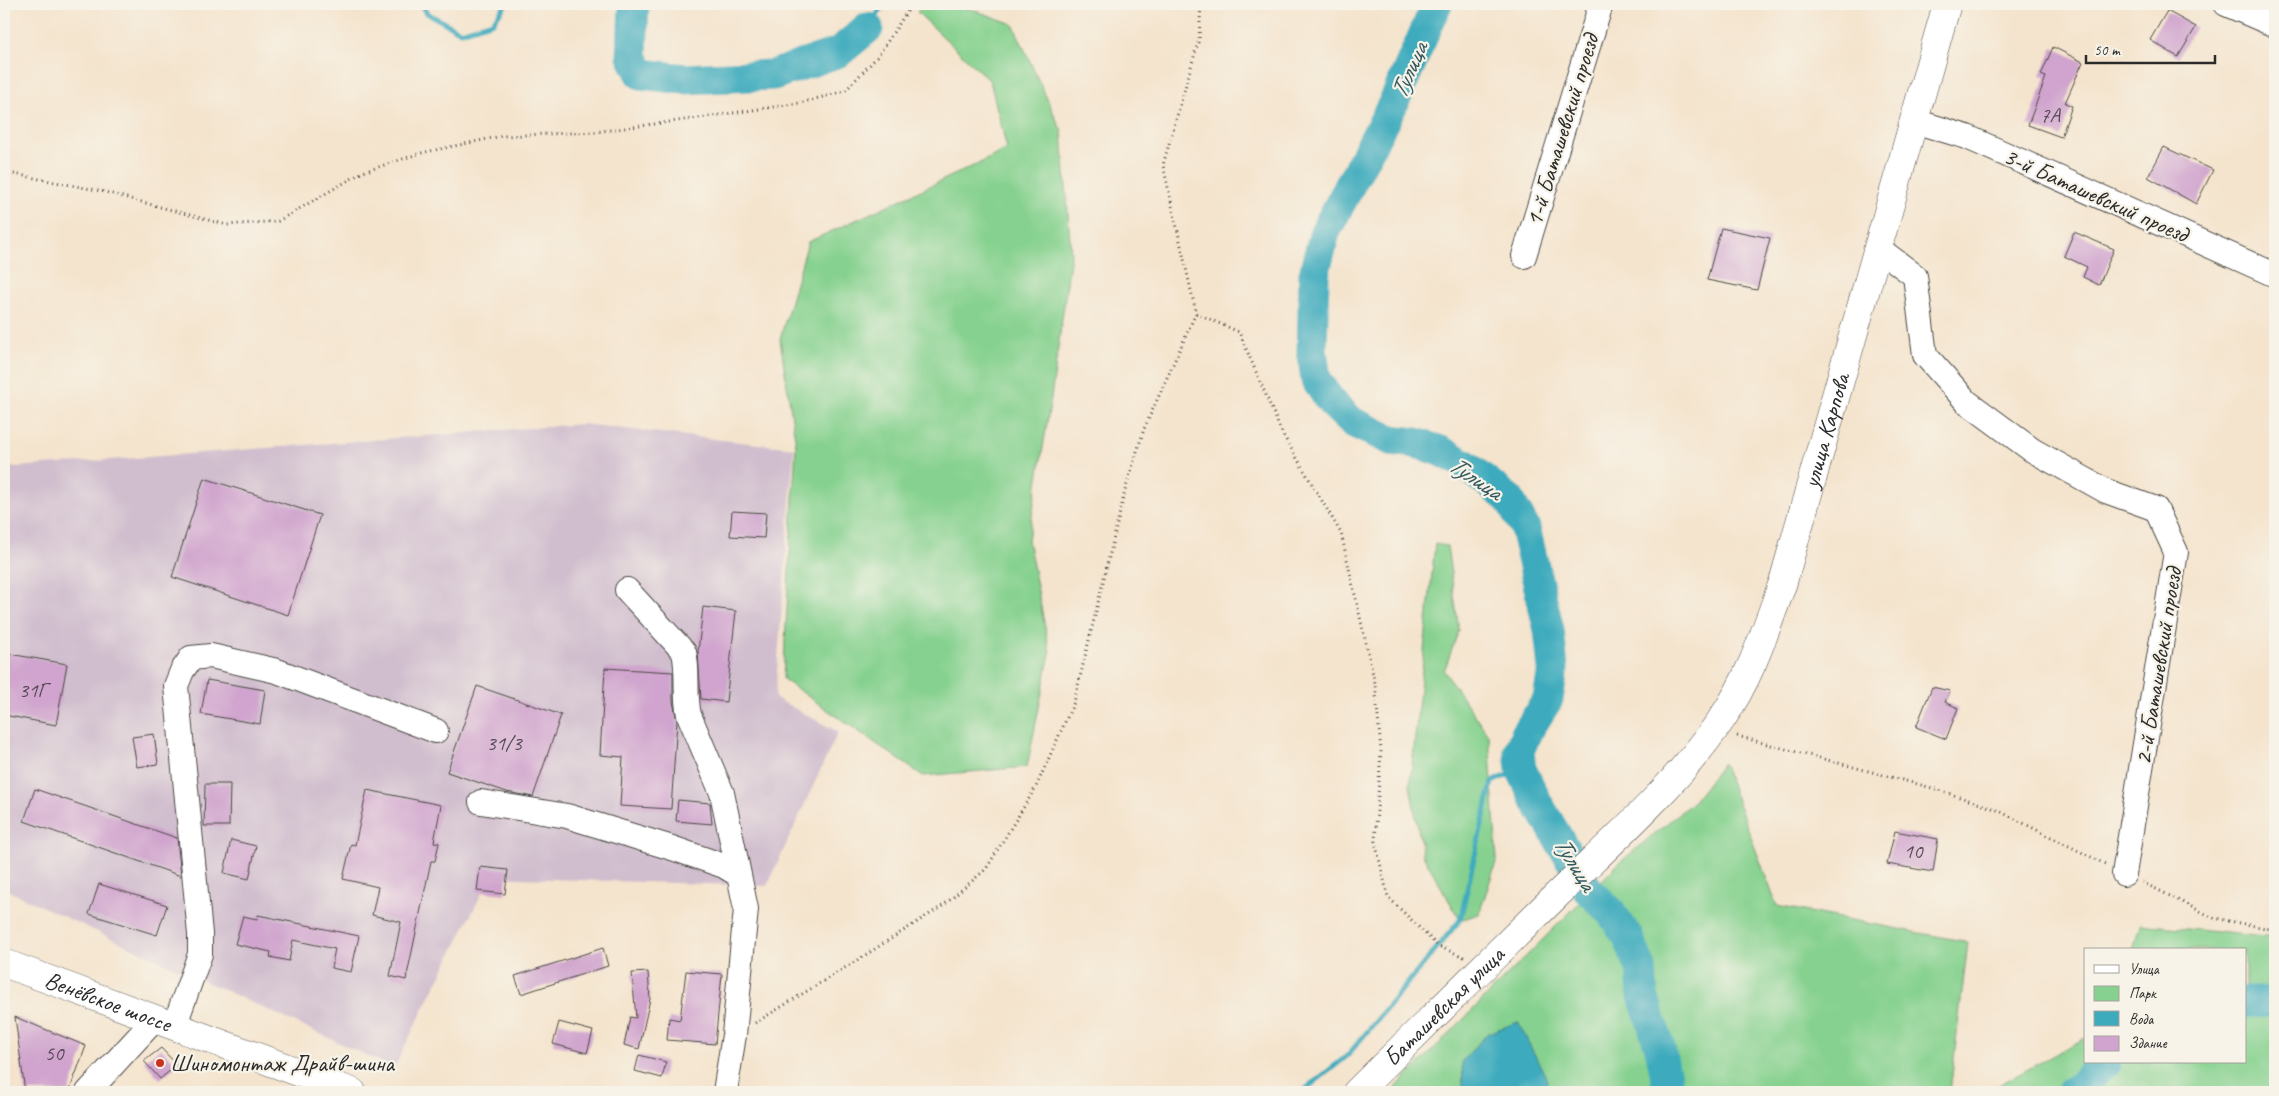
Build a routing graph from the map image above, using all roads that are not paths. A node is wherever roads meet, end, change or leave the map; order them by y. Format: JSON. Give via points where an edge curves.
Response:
{"nodes":[{"id":1,"x":1601,"y":4,"type":"edge"},
{"id":2,"x":1947,"y":4,"type":"edge"},
{"id":3,"x":2226,"y":4,"type":"edge"},
{"id":4,"x":2275,"y":26,"type":"edge"},
{"id":5,"x":1914,"y":122,"type":"junction"},
{"id":6,"x":1878,"y":248,"type":"junction"},
{"id":7,"x":1524,"y":256,"type":"dead end"},
{"id":8,"x":2275,"y":276,"type":"edge"},
{"id":9,"x":627,"y":590,"type":"dead end"},
{"id":10,"x":436,"y":731,"type":"dead end"},
{"id":11,"x":481,"y":802,"type":"dead end"},
{"id":12,"x":1633,"y":821,"type":"joint"},
{"id":13,"x":2124,"y":874,"type":"road end"},
{"id":14,"x":739,"y":875,"type":"junction"},
{"id":15,"x":4,"y":963,"type":"edge"},
{"id":16,"x":165,"y":1023,"type":"junction"},
{"id":17,"x":88,"y":1092,"type":"edge"},
{"id":18,"x":352,"y":1092,"type":"edge"},
{"id":19,"x":725,"y":1092,"type":"edge"},
{"id":20,"x":1357,"y":1092,"type":"edge"}],
"edges":[{"from":1,"to":7,"type":"street","name":"1-й Баташевский проезд"},
{"from":2,"to":5,"type":"main road","name":"улица Карпова"},
{"from":3,"to":4,"type":"street"},
{"from":5,"to":6,"type":"main road","name":"улица Карпова"},
{"from":5,"to":8,"type":"street","name":"3-й Баташевский проезд","via":[[1967,137]]},
{"from":6,"to":12,"type":"main road","name":"улица Карпова","via":[[1783,582],[1764,636],[1722,719],[1694,756]]},
{"from":6,"to":13,"type":"street","name":"2-й Баташевский проезд","via":[[1915,276],[1925,355],[1967,402],[2032,450],[2106,491],[2156,509],[2176,552]]},
{"from":9,"to":14,"type":"street","via":[[684,652],[687,663],[686,704],[722,793]]},
{"from":10,"to":16,"type":"street","via":[[277,671],[211,656],[191,658],[176,686],[200,954]]},
{"from":11,"to":14,"type":"street","via":[[567,816],[672,848],[724,866]]},
{"from":12,"to":20,"type":"main road","name":"Баташевская улица"},
{"from":14,"to":19,"type":"street","via":[[746,909]]},
{"from":15,"to":16,"type":"main road","name":"Венёвское шоссе"},
{"from":16,"to":17,"type":"street"},
{"from":16,"to":18,"type":"main road","name":"Венёвское шоссе"}]}
